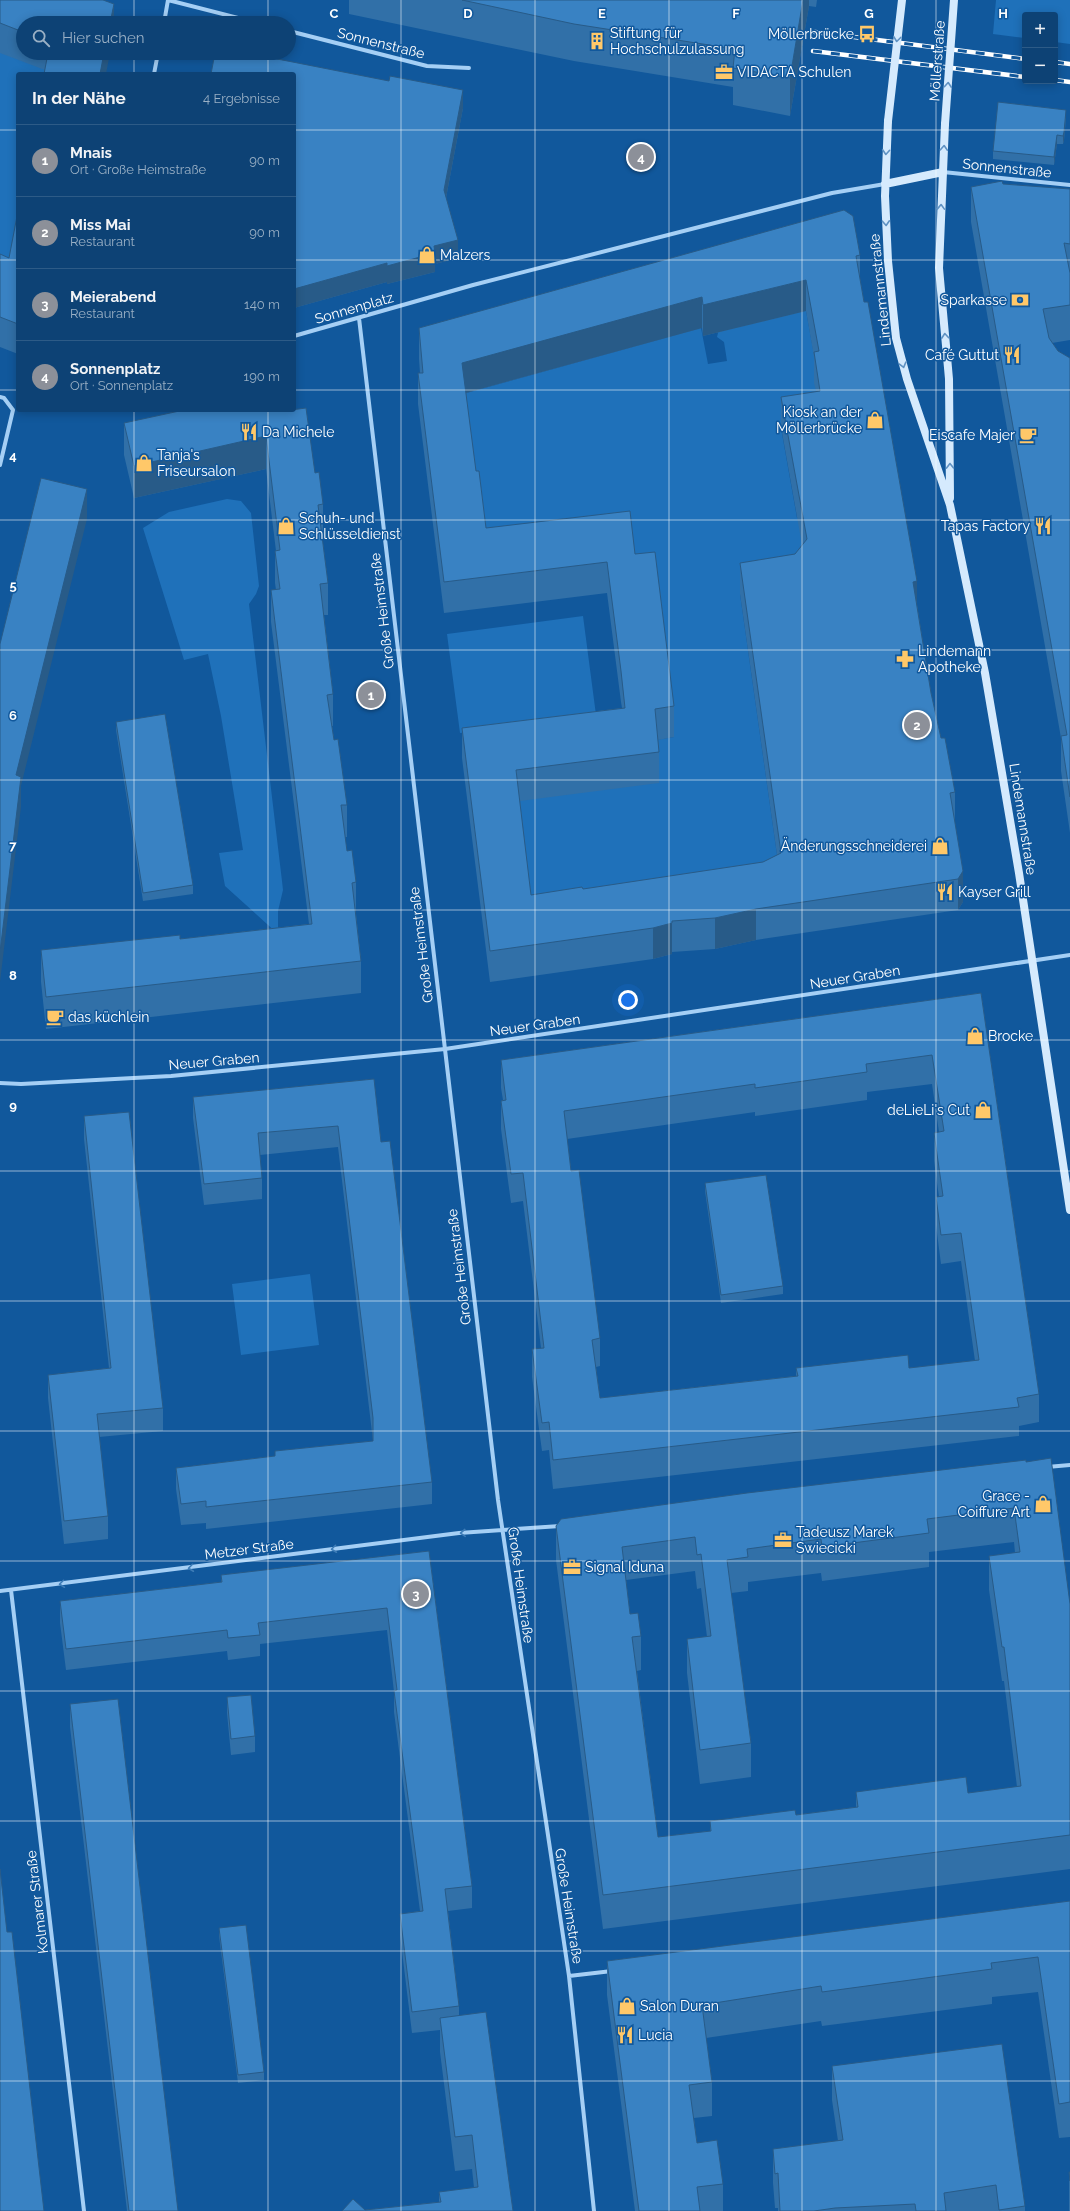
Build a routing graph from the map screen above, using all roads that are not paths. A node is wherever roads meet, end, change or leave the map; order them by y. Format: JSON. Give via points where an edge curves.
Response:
{"nodes":[{"id":1,"x":168,"y":0,"type":"edge"},
{"id":2,"x":902,"y":0,"type":"edge"},
{"id":3,"x":954,"y":0,"type":"edge"},
{"id":4,"x":165,"y":16,"type":"edge"},
{"id":5,"x":231,"y":16,"type":"edge"},
{"id":6,"x":296,"y":33,"type":"edge"},
{"id":7,"x":157,"y":60,"type":"edge"},
{"id":8,"x":469,"y":68,"type":"dead end"},
{"id":9,"x":154,"y":72,"type":"edge"},
{"id":10,"x":945,"y":124,"type":"joint"},
{"id":11,"x":943,"y":172,"type":"junction"},
{"id":12,"x":885,"y":184,"type":"junction"},
{"id":13,"x":1070,"y":185,"type":"edge"},
{"id":14,"x":359,"y":318,"type":"junction"},
{"id":15,"x":296,"y":335,"type":"edge"},
{"id":16,"x":0,"y":397,"type":"edge"},
{"id":17,"x":16,"y":410,"type":"edge"},
{"id":18,"x":0,"y":465,"type":"edge"},
{"id":19,"x":950,"y":505,"type":"junction"},
{"id":20,"x":1070,"y":955,"type":"edge"},
{"id":21,"x":1032,"y":961,"type":"junction"},
{"id":22,"x":445,"y":1049,"type":"junction"},
{"id":23,"x":0,"y":1083,"type":"edge"},
{"id":24,"x":1070,"y":1210,"type":"edge"},
{"id":25,"x":1070,"y":1465,"type":"edge"},
{"id":26,"x":1045,"y":1467,"type":"edge"},
{"id":27,"x":563,"y":1526,"type":"edge"},
{"id":28,"x":502,"y":1532,"type":"junction"},
{"id":29,"x":11,"y":1590,"type":"junction"},
{"id":30,"x":0,"y":1591,"type":"edge"},
{"id":31,"x":619,"y":1970,"type":"edge"},
{"id":32,"x":569,"y":1976,"type":"junction"},
{"id":33,"x":84,"y":2211,"type":"edge"},
{"id":34,"x":594,"y":2211,"type":"edge"}],
"edges":[{"from":1,"to":4,"type":"street"},
{"from":1,"to":5,"type":"street"},
{"from":2,"to":12,"type":"main road","name":"Lindemannstraße","one_way":true,"bridge":true,"via":[[888,121]]},
{"from":10,"to":3,"type":"main road","name":"Möllerstraße","one_way":true,"bridge":true},
{"from":6,"to":8,"type":"street","name":"Sonnenstraße","via":[[427,66]]},
{"from":7,"to":9,"type":"street"},
{"from":11,"to":10,"type":"main road","name":"Lindemannstraße","one_way":true},
{"from":11,"to":12,"type":"main road"},
{"from":11,"to":13,"type":"street","name":"Sonnenstraße"},
{"from":19,"to":11,"type":"main road","name":"Lindemannstraße","one_way":true,"via":[[949,379],[939,268]]},
{"from":12,"to":14,"type":"street","name":"Sonnenplatz","via":[[832,194],[473,285]]},
{"from":12,"to":19,"type":"main road","name":"Lindemannstraße","one_way":true,"via":[[888,261],[896,338],[907,379]]},
{"from":14,"to":15,"type":"street","name":"Sonnenplatz"},
{"from":14,"to":22,"type":"street","name":"Große Heimstraße"},
{"from":16,"to":17,"type":"street"},
{"from":17,"to":18,"type":"street"},
{"from":19,"to":21,"type":"main road","name":"Lindemannstraße","via":[[985,673]]},
{"from":20,"to":21,"type":"street","name":"Neuer Graben"},
{"from":21,"to":22,"type":"street","name":"Neuer Graben"},
{"from":21,"to":24,"type":"main road","name":"Lindemannstraße"},
{"from":22,"to":23,"type":"street","name":"Neuer Graben","via":[[171,1076]]},
{"from":22,"to":28,"type":"street","name":"Große Heimstraße"},
{"from":25,"to":26,"type":"street"},
{"from":27,"to":28,"type":"street","name":"Metzer Straße"},
{"from":28,"to":29,"type":"street","name":"Metzer Straße","one_way":true,"via":[[459,1533]]},
{"from":28,"to":32,"type":"street","name":"Große Heimstraße"},
{"from":29,"to":30,"type":"street","name":"Metzer Straße"},
{"from":29,"to":33,"type":"street","name":"Kolmarer Straße"},
{"from":31,"to":32,"type":"street"},
{"from":32,"to":34,"type":"street","name":"Große Heimstraße"}]}
